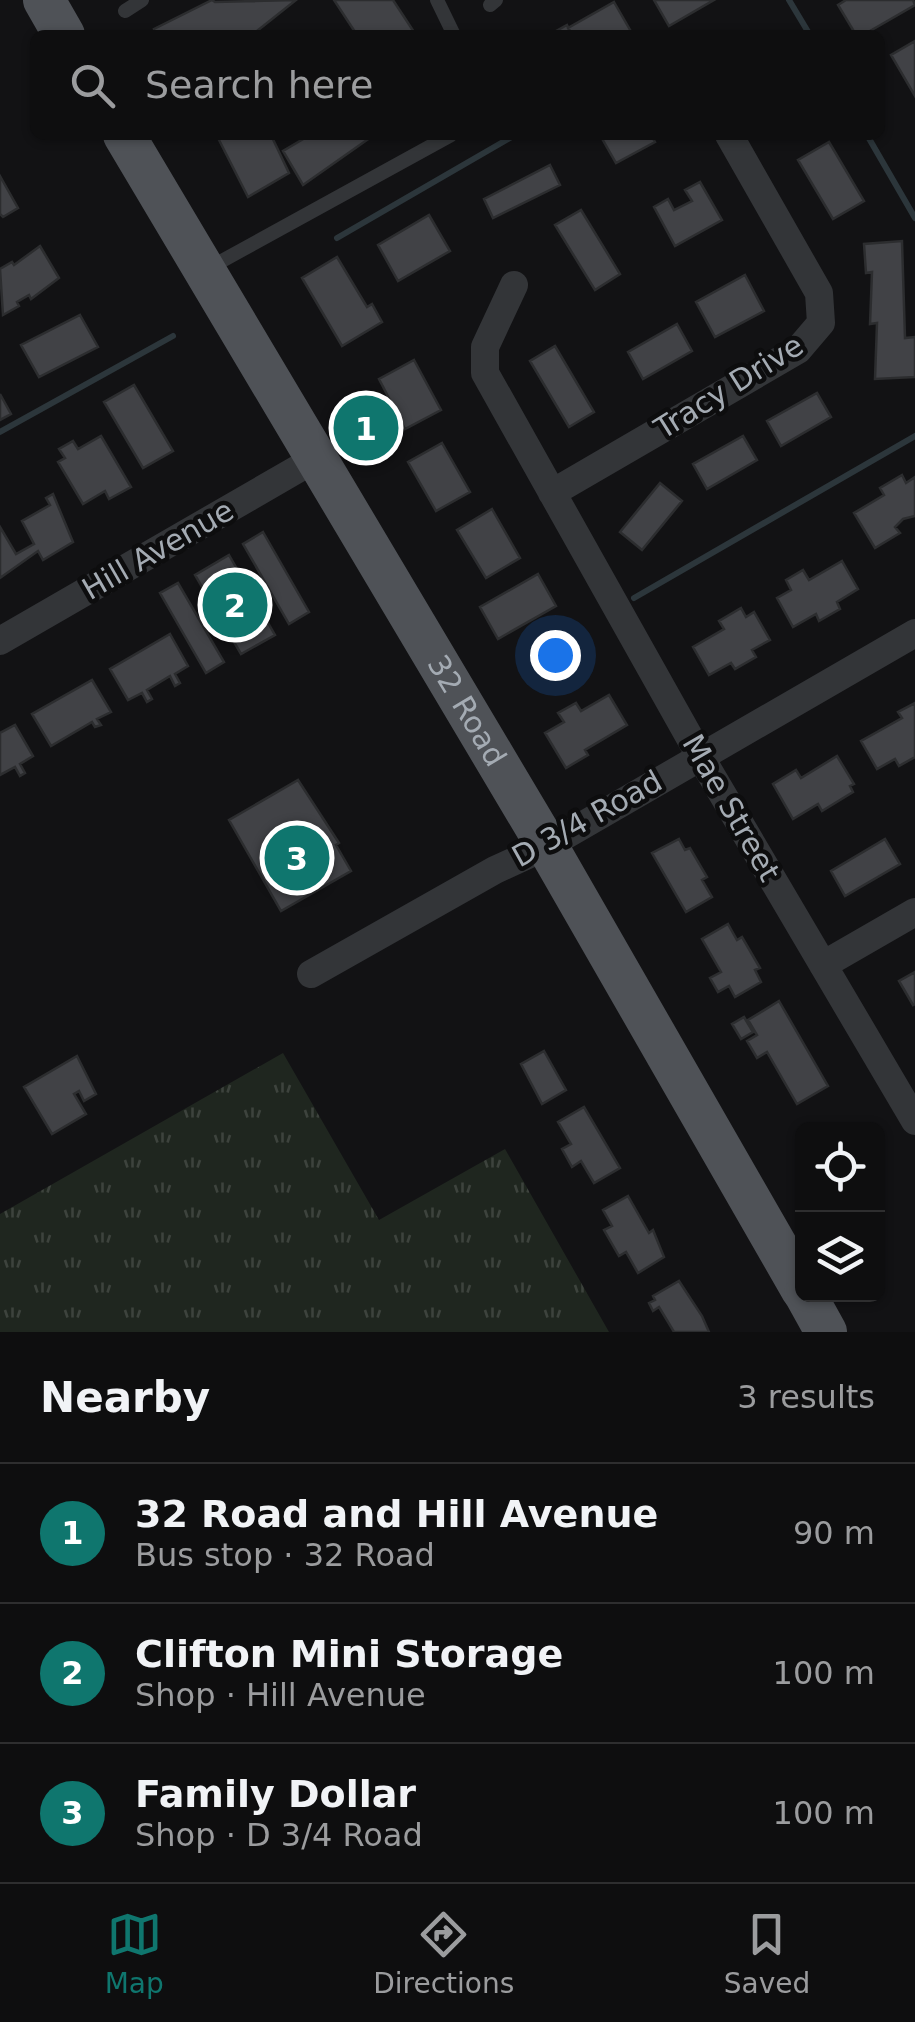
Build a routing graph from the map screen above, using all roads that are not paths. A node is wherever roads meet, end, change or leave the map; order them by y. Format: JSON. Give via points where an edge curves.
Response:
{"nodes":[{"id":1,"x":44,"y":0,"type":"edge"},
{"id":2,"x":142,"y":0,"type":"edge"},
{"id":3,"x":437,"y":0,"type":"edge"},
{"id":4,"x":125,"y":10,"type":"dead end"},
{"id":5,"x":61,"y":30,"type":"edge"},
{"id":6,"x":452,"y":30,"type":"edge"},
{"id":7,"x":127,"y":140,"type":"edge"},
{"id":8,"x":441,"y":140,"type":"edge"},
{"id":9,"x":732,"y":140,"type":"edge"},
{"id":10,"x":204,"y":271,"type":"junction"},
{"id":11,"x":514,"y":285,"type":"dead end"},
{"id":12,"x":315,"y":458,"type":"junction"},
{"id":13,"x":552,"y":493,"type":"junction"},
{"id":14,"x":915,"y":633,"type":"edge"},
{"id":15,"x":0,"y":641,"type":"edge"},
{"id":16,"x":700,"y":756,"type":"junction"},
{"id":17,"x":547,"y":846,"type":"junction"},
{"id":18,"x":915,"y":912,"type":"edge"},
{"id":19,"x":823,"y":965,"type":"junction"},
{"id":20,"x":311,"y":974,"type":"dead end"},
{"id":21,"x":915,"y":1121,"type":"edge"},
{"id":22,"x":795,"y":1276,"type":"edge"},
{"id":23,"x":810,"y":1302,"type":"edge"},
{"id":24,"x":826,"y":1332,"type":"edge"}],
"edges":[{"from":1,"to":5,"type":"main road"},
{"from":2,"to":4,"type":"lane"},
{"from":3,"to":6,"type":"lane"},
{"from":7,"to":10,"type":"main road","name":"32 Road"},
{"from":8,"to":10,"type":"lane"},
{"from":9,"to":13,"type":"street","name":"Tracy Drive","via":[[819,293],[821,323],[798,350]]},
{"from":10,"to":12,"type":"main road","name":"32 Road"},
{"from":11,"to":13,"type":"street","name":"Mae Street","via":[[485,347],[485,373]]},
{"from":12,"to":15,"type":"street","name":"Hill Avenue"},
{"from":12,"to":17,"type":"main road","name":"32 Road"},
{"from":13,"to":16,"type":"street","name":"Mae Street"},
{"from":14,"to":16,"type":"street","name":"D 3/4 Road"},
{"from":16,"to":17,"type":"street","name":"D 3/4 Road"},
{"from":16,"to":19,"type":"street","name":"Mae Street"},
{"from":17,"to":20,"type":"street","name":"D 3/4 Road"},
{"from":17,"to":22,"type":"main road","name":"32 Road"},
{"from":18,"to":19,"type":"street"},
{"from":19,"to":21,"type":"street","name":"Mae Street"},
{"from":23,"to":24,"type":"main road","name":"32 Road"}]}
